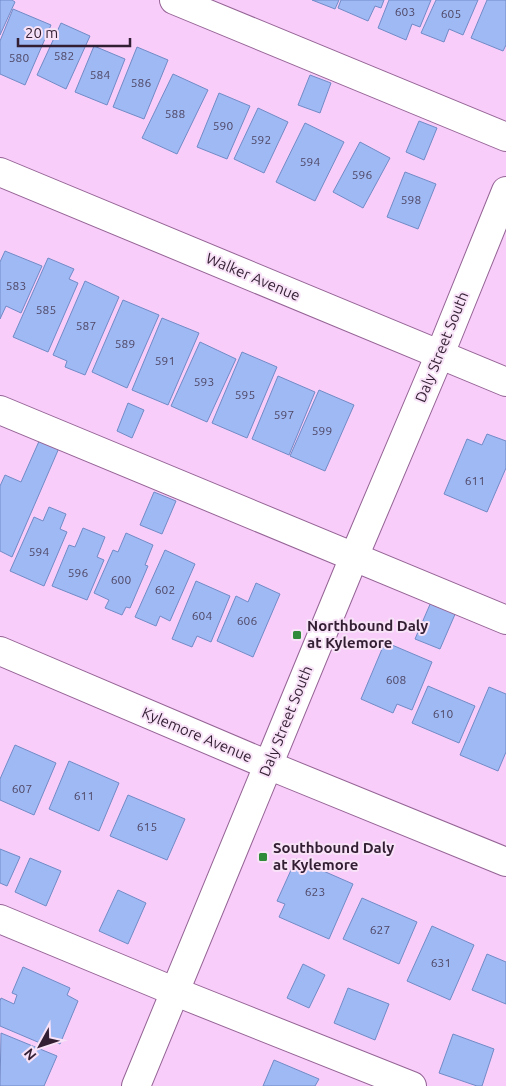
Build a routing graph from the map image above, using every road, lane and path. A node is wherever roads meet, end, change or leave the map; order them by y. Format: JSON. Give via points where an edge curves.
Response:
{"nodes":[{"id":1,"x":174,"y":0,"type":"edge"},
{"id":2,"x":506,"y":138,"type":"edge"},
{"id":3,"x":0,"y":172,"type":"edge"},
{"id":4,"x":506,"y":191,"type":"edge"},
{"id":5,"x":440,"y":354,"type":"junction"},
{"id":6,"x":506,"y":382,"type":"edge"},
{"id":7,"x":0,"y":410,"type":"edge"},
{"id":8,"x":354,"y":557,"type":"junction"},
{"id":9,"x":506,"y":620,"type":"edge"},
{"id":10,"x":0,"y":652,"type":"edge"},
{"id":11,"x":268,"y":765,"type":"junction"},
{"id":12,"x":506,"y":862,"type":"edge"},
{"id":13,"x":0,"y":918,"type":"edge"},
{"id":14,"x":176,"y":992,"type":"junction"},
{"id":15,"x":136,"y":1086,"type":"edge"},
{"id":16,"x":410,"y":1086,"type":"edge"}],
"edges":[{"from":1,"to":2,"type":"street"},
{"from":3,"to":5,"type":"street","name":"Walker Avenue"},
{"from":4,"to":5,"type":"street","name":"Daly Street South"},
{"from":5,"to":6,"type":"street","name":"Walker Avenue"},
{"from":5,"to":8,"type":"street","name":"Daly Street South"},
{"from":7,"to":8,"type":"street"},
{"from":8,"to":9,"type":"street"},
{"from":8,"to":11,"type":"street","name":"Daly Street South"},
{"from":10,"to":11,"type":"street","name":"Kylemore Avenue"},
{"from":11,"to":12,"type":"street","name":"Kylemore Avenue"},
{"from":11,"to":14,"type":"street","name":"Daly Street South"},
{"from":13,"to":14,"type":"street"},
{"from":14,"to":15,"type":"street","name":"Daly Street South"},
{"from":14,"to":16,"type":"street"}]}
